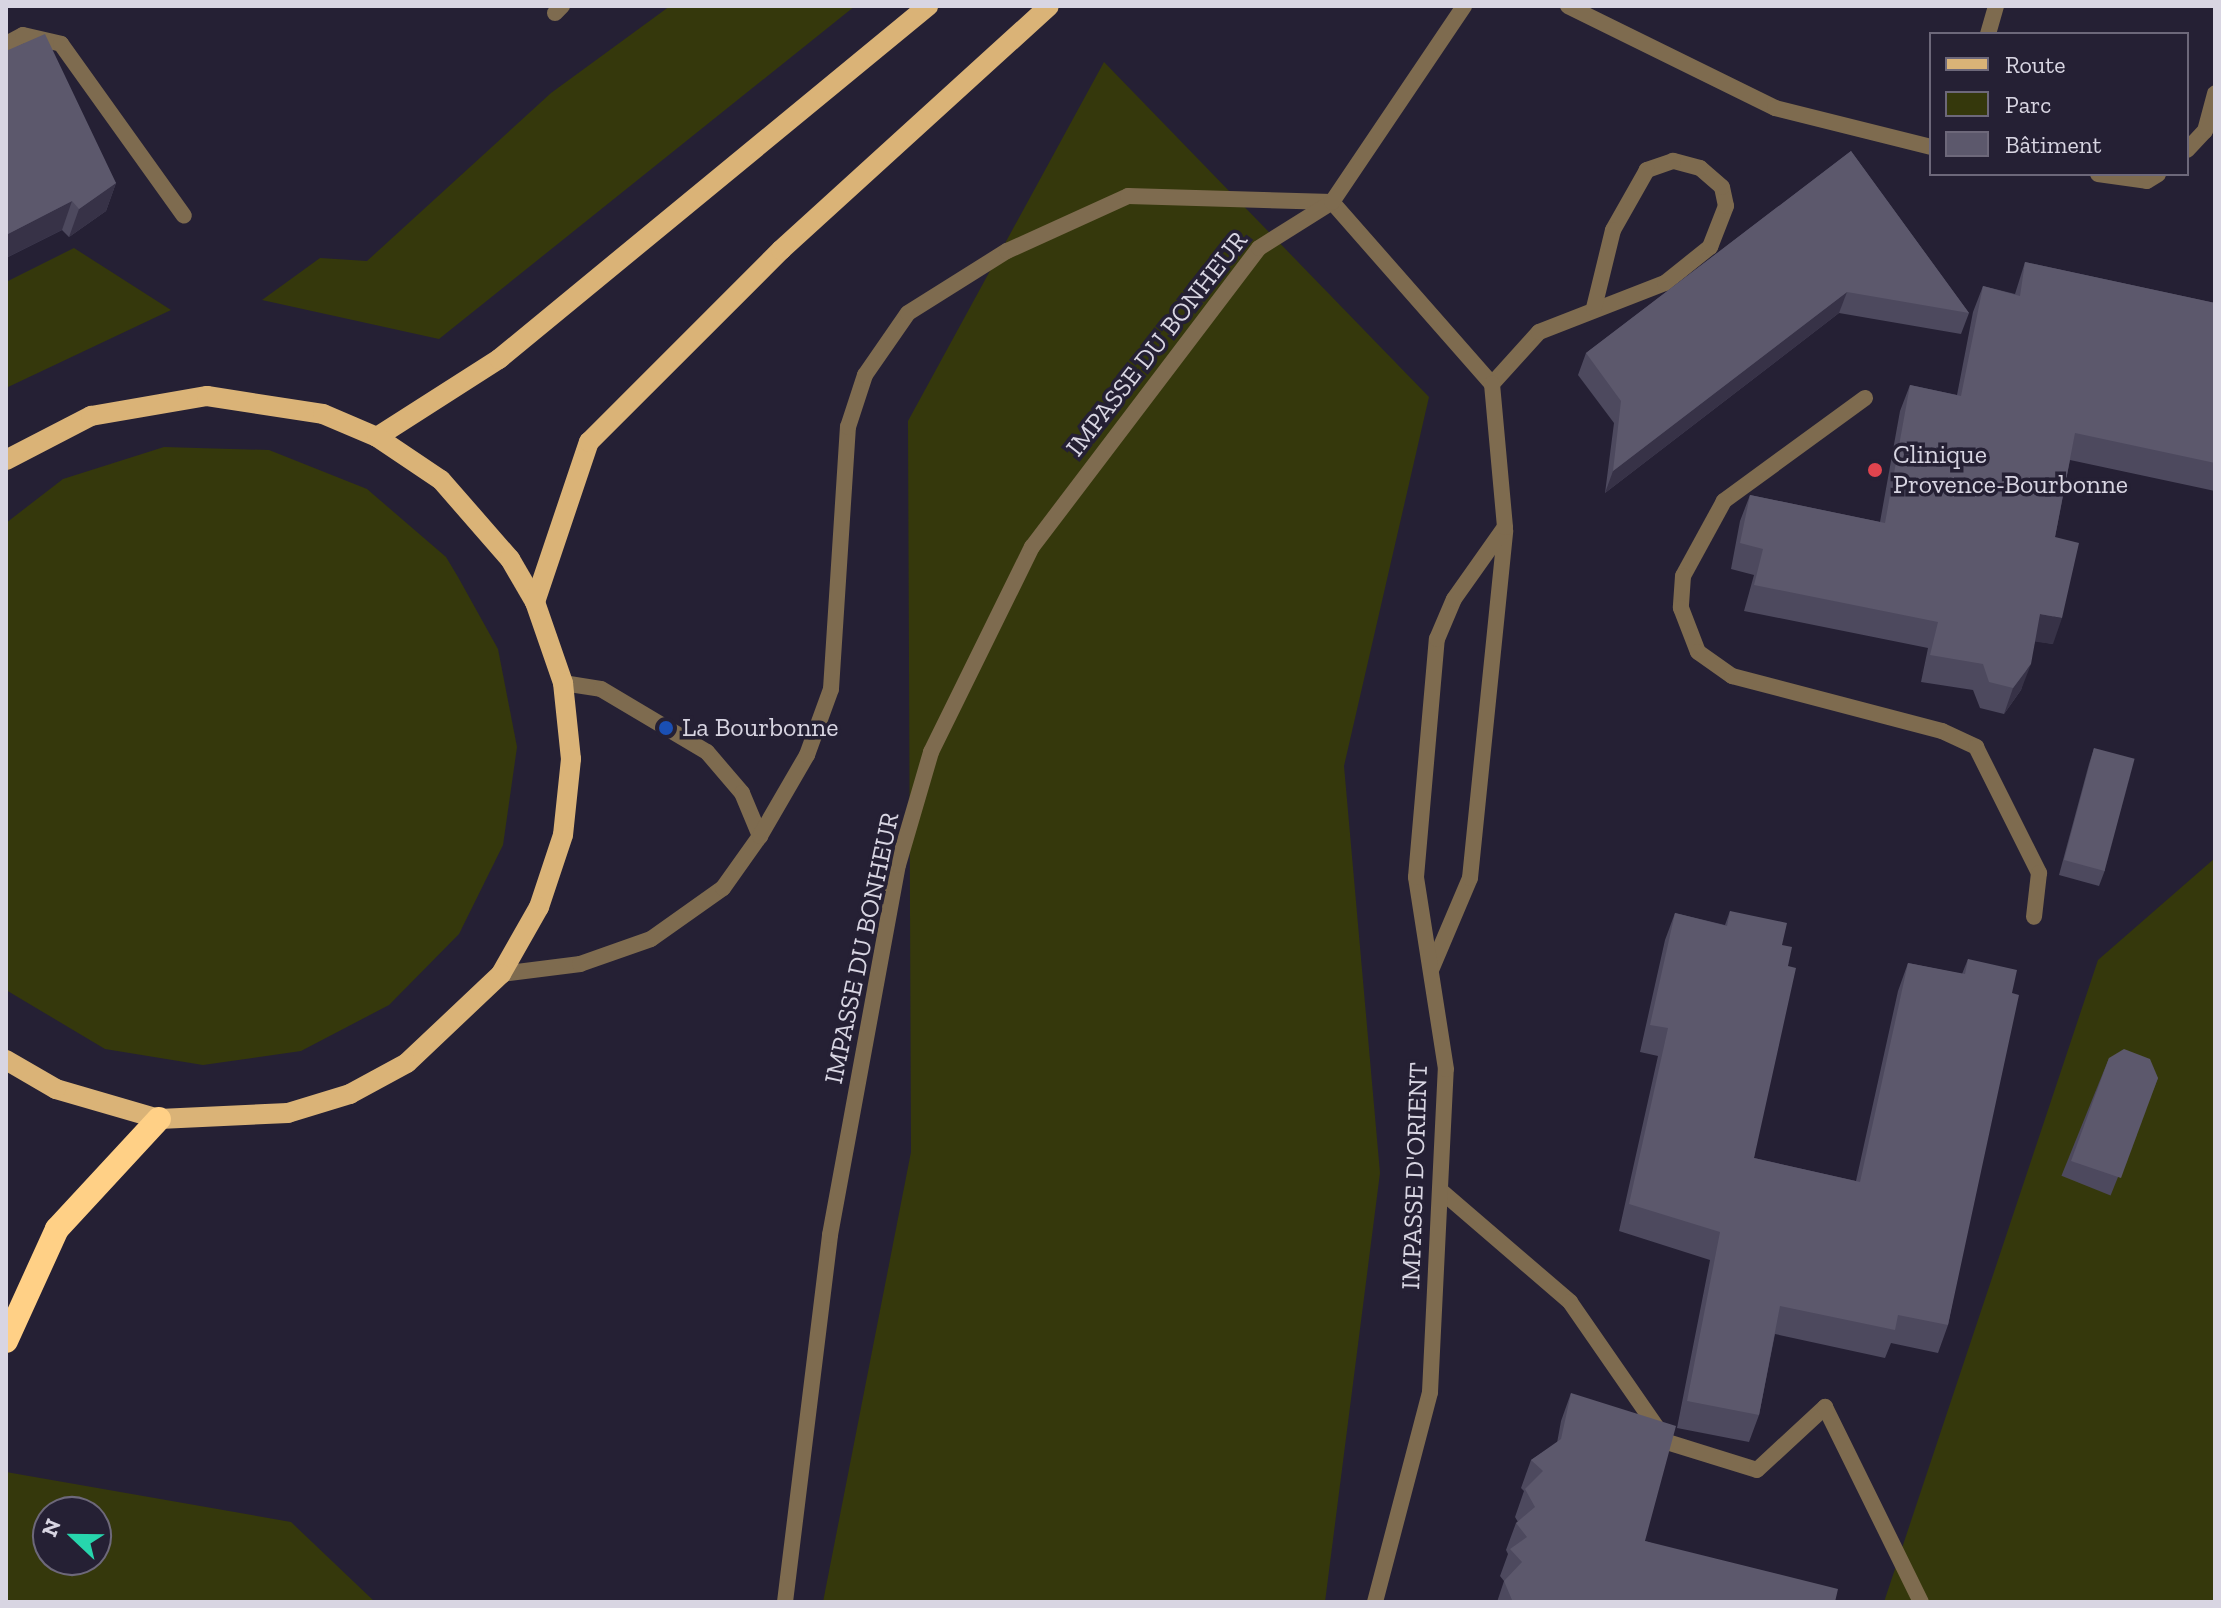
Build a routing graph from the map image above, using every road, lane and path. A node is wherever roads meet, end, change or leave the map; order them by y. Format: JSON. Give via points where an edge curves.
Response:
{"nodes":[{"id":1,"x":928,"y":6,"type":"edge"},
{"id":2,"x":1049,"y":6,"type":"edge"},
{"id":3,"x":1464,"y":6,"type":"edge"},
{"id":4,"x":1568,"y":6,"type":"edge"},
{"id":5,"x":1996,"y":6,"type":"edge"},
{"id":6,"x":1989,"y":32,"type":"edge"},
{"id":7,"x":6,"y":44,"type":"edge"},
{"id":8,"x":2215,"y":93,"type":"edge"},
{"id":9,"x":1929,"y":146,"type":"edge"},
{"id":10,"x":2189,"y":148,"type":"edge"},
{"id":11,"x":2112,"y":176,"type":"edge"},
{"id":12,"x":2155,"y":176,"type":"edge"},
{"id":13,"x":1332,"y":202,"type":"junction"},
{"id":14,"x":184,"y":216,"type":"dead end"},
{"id":15,"x":1594,"y":308,"type":"junction"},
{"id":16,"x":1492,"y":384,"type":"junction"},
{"id":17,"x":1865,"y":398,"type":"dead end"},
{"id":18,"x":377,"y":437,"type":"junction"},
{"id":19,"x":6,"y":460,"type":"edge"},
{"id":20,"x":1505,"y":527,"type":"junction"},
{"id":21,"x":535,"y":602,"type":"junction"},
{"id":22,"x":563,"y":683,"type":"junction"},
{"id":23,"x":760,"y":836,"type":"junction"},
{"id":24,"x":2034,"y":917,"type":"dead end"},
{"id":25,"x":1431,"y":971,"type":"junction"},
{"id":26,"x":501,"y":974,"type":"junction"},
{"id":27,"x":6,"y":1060,"type":"edge"},
{"id":28,"x":159,"y":1119,"type":"junction"},
{"id":29,"x":1440,"y":1190,"type":"junction"},
{"id":30,"x":6,"y":1341,"type":"edge"},
{"id":31,"x":785,"y":1602,"type":"edge"},
{"id":32,"x":1375,"y":1602,"type":"edge"},
{"id":33,"x":1921,"y":1602,"type":"edge"}],
"edges":[{"from":1,"to":18,"type":"main road","via":[[499,359]]},
{"from":2,"to":21,"type":"main road","via":[[781,250],[589,442]]},
{"from":3,"to":13,"type":"lane"},
{"from":4,"to":9,"type":"lane","via":[[1775,108]]},
{"from":5,"to":6,"type":"lane"},
{"from":7,"to":14,"type":"lane","via":[[23,35],[61,44]]},
{"from":8,"to":10,"type":"lane","via":[[2205,131]]},
{"from":11,"to":12,"type":"lane","via":[[2147,181]]},
{"from":13,"to":16,"type":"lane"},
{"from":13,"to":23,"type":"lane","via":[[1128,196],[1007,251],[908,313],[865,375],[848,427],[831,689],[807,755]]},
{"from":13,"to":31,"type":"lane","name":"IMPASSE DU BONHEUR","via":[[1259,248],[1121,424],[1032,547],[931,752],[898,865],[830,1235]]},
{"from":15,"to":15,"type":"lane","via":[[1665,283],[1710,247],[1726,206],[1722,187],[1700,168],[1673,161],[1647,170],[1613,230]]},
{"from":15,"to":16,"type":"lane","via":[[1539,332]]},
{"from":16,"to":20,"type":"lane"},
{"from":17,"to":24,"type":"lane","via":[[1724,501],[1683,576],[1681,608],[1698,652],[1732,676],[1942,731],[1976,747],[2039,873]]},
{"from":18,"to":19,"type":"main road","via":[[323,414],[207,396],[91,416]]},
{"from":18,"to":21,"type":"main road","via":[[441,480],[474,513]]},
{"from":20,"to":25,"type":"lane","via":[[1470,878]]},
{"from":20,"to":25,"type":"lane","name":"IMPASSE D'ORIENT","via":[[1454,599],[1437,639],[1416,877]]},
{"from":21,"to":22,"type":"main road"},
{"from":22,"to":23,"type":"lane","via":[[601,689],[707,752],[742,793]]},
{"from":22,"to":26,"type":"main road","via":[[571,759],[563,835],[539,907]]},
{"from":23,"to":26,"type":"lane","via":[[723,888],[651,939],[580,964]]},
{"from":25,"to":29,"type":"lane","name":"IMPASSE D'ORIENT","via":[[1446,1069]]},
{"from":26,"to":28,"type":"main road","via":[[448,1030],[350,1094],[276,1115]]},
{"from":27,"to":28,"type":"main road","via":[[56,1089]]},
{"from":28,"to":30,"type":"highway","via":[[57,1229]]},
{"from":29,"to":32,"type":"lane","name":"IMPASSE D'ORIENT","via":[[1430,1392]]},
{"from":29,"to":33,"type":"lane","via":[[1570,1302],[1667,1442],[1757,1470],[1825,1407]]}]}
